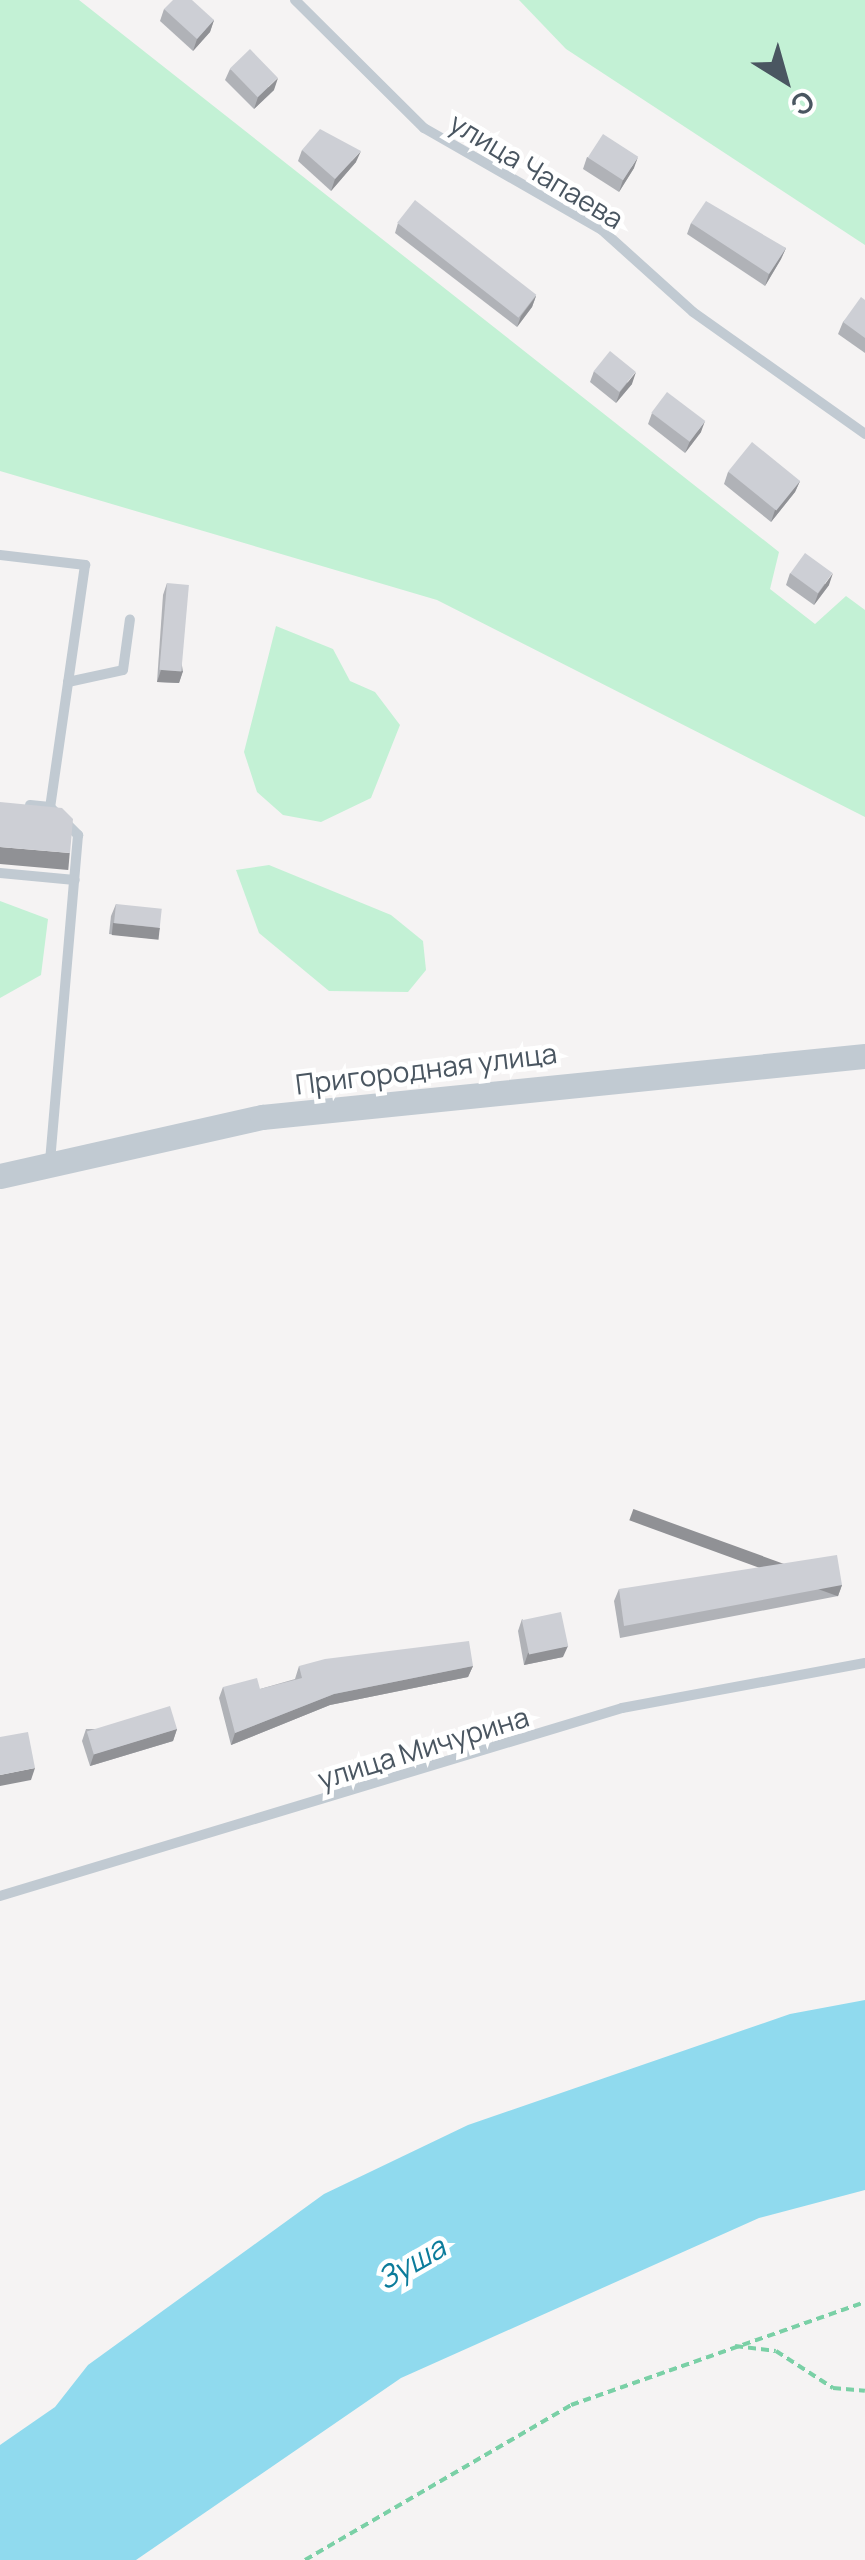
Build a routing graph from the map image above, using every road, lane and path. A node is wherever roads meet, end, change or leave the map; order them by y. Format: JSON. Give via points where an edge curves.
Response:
{"nodes":[{"id":1,"x":295,"y":0,"type":"edge"},
{"id":2,"x":865,"y":434,"type":"edge"},
{"id":3,"x":0,"y":555,"type":"edge"},
{"id":4,"x":130,"y":620,"type":"dead end"},
{"id":5,"x":68,"y":682,"type":"junction"},
{"id":6,"x":17,"y":804,"type":"edge"},
{"id":7,"x":50,"y":807,"type":"junction"},
{"id":8,"x":0,"y":873,"type":"edge"},
{"id":9,"x":75,"y":880,"type":"junction"},
{"id":10,"x":865,"y":1056,"type":"edge"},
{"id":11,"x":50,"y":1164,"type":"junction"},
{"id":12,"x":0,"y":1176,"type":"edge"},
{"id":13,"x":865,"y":1663,"type":"edge"},
{"id":14,"x":0,"y":1896,"type":"edge"},
{"id":15,"x":865,"y":2302,"type":"edge"},
{"id":16,"x":730,"y":2346,"type":"junction"},
{"id":17,"x":865,"y":2391,"type":"edge"},
{"id":18,"x":304,"y":2560,"type":"edge"}],
"edges":[{"from":1,"to":2,"type":"lane","name":"улица Чапаева","via":[[424,128],[602,230],[693,312]]},
{"from":3,"to":5,"type":"lane","via":[[85,564]]},
{"from":4,"to":5,"type":"lane","via":[[123,670]]},
{"from":5,"to":7,"type":"lane"},
{"from":6,"to":7,"type":"lane"},
{"from":7,"to":9,"type":"lane","via":[[74,822]]},
{"from":8,"to":9,"type":"lane"},
{"from":9,"to":11,"type":"lane"},
{"from":10,"to":11,"type":"street","name":"Пригородная улица","via":[[262,1117]]},
{"from":11,"to":12,"type":"street","name":"Пригородная улица"},
{"from":13,"to":14,"type":"lane","name":"улица Мичурина","via":[[622,1708]]},
{"from":15,"to":16,"type":"path"},
{"from":16,"to":17,"type":"path","via":[[776,2352],[833,2388]]},
{"from":16,"to":18,"type":"path","via":[[572,2405]]}]}
